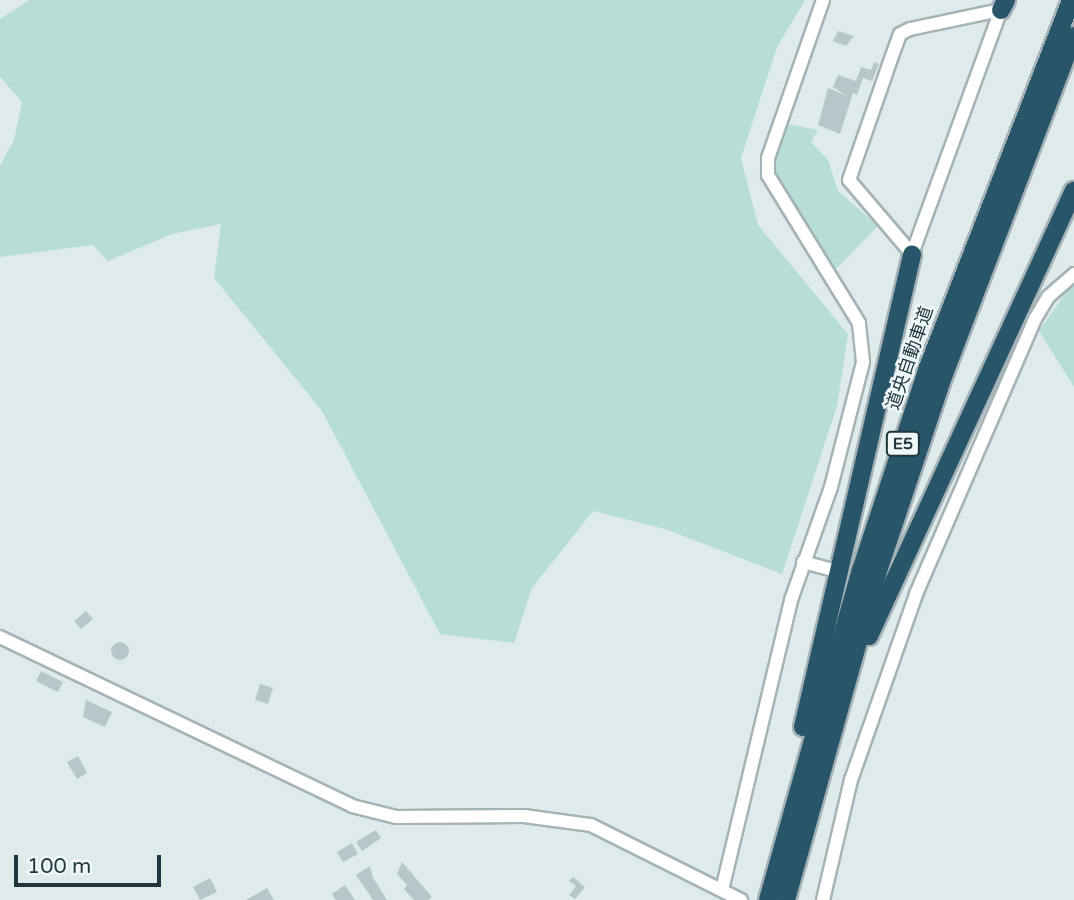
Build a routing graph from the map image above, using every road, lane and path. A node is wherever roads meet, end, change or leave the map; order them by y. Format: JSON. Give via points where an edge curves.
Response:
{"nodes":[{"id":1,"x":823,"y":0,"type":"edge"},
{"id":2,"x":1071,"y":0,"type":"edge"},
{"id":3,"x":1003,"y":5,"type":"edge"},
{"id":4,"x":1074,"y":36,"type":"edge"},
{"id":5,"x":1074,"y":191,"type":"edge"},
{"id":6,"x":912,"y":254,"type":"junction"},
{"id":7,"x":1074,"y":274,"type":"edge"},
{"id":8,"x":803,"y":562,"type":"junction"},
{"id":9,"x":830,"y":569,"type":"dead end"},
{"id":10,"x":898,"y":589,"type":"dead end"},
{"id":11,"x":916,"y":594,"type":"junction"},
{"id":12,"x":0,"y":636,"type":"edge"},
{"id":13,"x":829,"y":736,"type":"junction"},
{"id":14,"x":774,"y":875,"type":"junction"},
{"id":15,"x":731,"y":896,"type":"edge"},
{"id":16,"x":768,"y":900,"type":"edge"},
{"id":17,"x":786,"y":900,"type":"edge"},
{"id":18,"x":823,"y":900,"type":"edge"}],
"edges":[{"from":1,"to":8,"type":"street","via":[[768,158],[768,175],[865,341],[831,488]]},
{"from":2,"to":14,"type":"highway","name":"道央自動車道","number":"E5","via":[[927,370],[861,570]]},
{"from":3,"to":6,"type":"street"},
{"from":3,"to":6,"type":"street","via":[[900,34],[849,180]]},
{"from":4,"to":13,"type":"highway","number":"E5","via":[[944,374]]},
{"from":5,"to":13,"type":"highway","via":[[893,577]]},
{"from":6,"to":14,"type":"highway"},
{"from":7,"to":11,"type":"street","via":[[1048,297],[1035,319]]},
{"from":8,"to":9,"type":"street"},
{"from":8,"to":15,"type":"street"},
{"from":10,"to":11,"type":"street"},
{"from":11,"to":18,"type":"street","via":[[851,780]]},
{"from":12,"to":15,"type":"street","via":[[352,806],[397,817],[524,816],[591,825]]},
{"from":13,"to":17,"type":"highway","number":"E5"},
{"from":14,"to":16,"type":"highway","name":"道央自動車道","number":"E5"}]}
